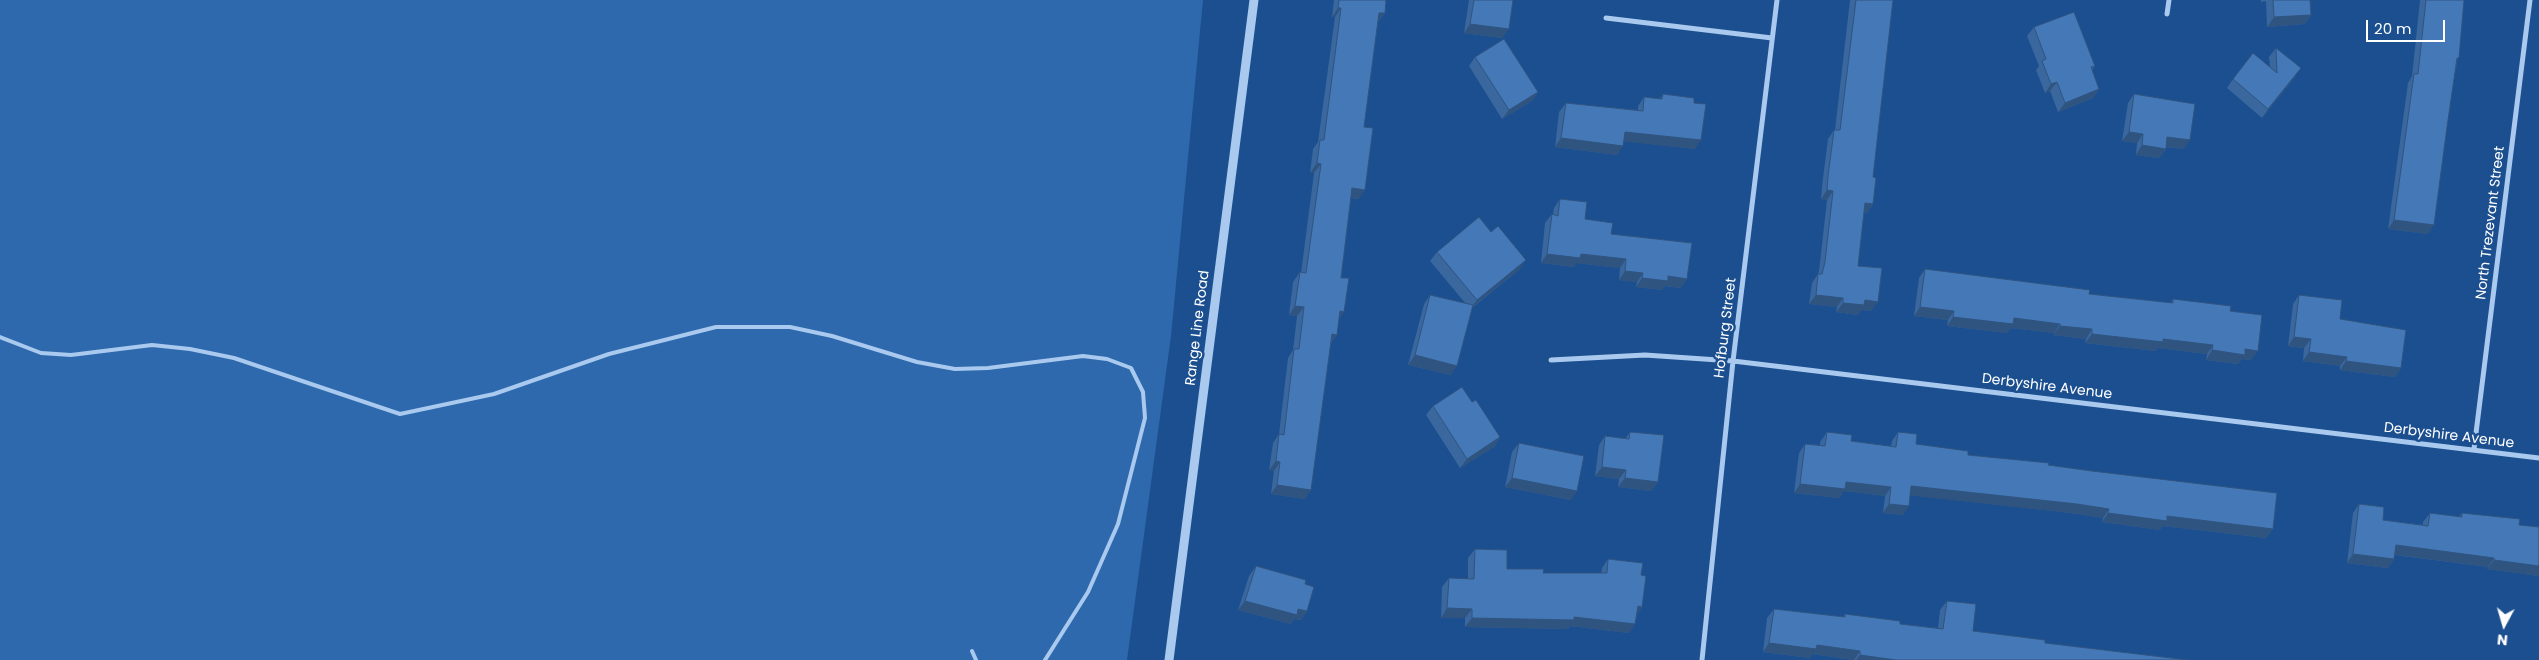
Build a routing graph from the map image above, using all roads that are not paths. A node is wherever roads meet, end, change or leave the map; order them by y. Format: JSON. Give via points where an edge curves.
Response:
{"nodes":[{"id":1,"x":1254,"y":0,"type":"edge"},
{"id":2,"x":1777,"y":0,"type":"edge"},
{"id":3,"x":2169,"y":0,"type":"edge"},
{"id":4,"x":2530,"y":0,"type":"edge"},
{"id":5,"x":2167,"y":14,"type":"dead end"},
{"id":6,"x":1606,"y":18,"type":"dead end"},
{"id":7,"x":1772,"y":38,"type":"junction"},
{"id":8,"x":0,"y":337,"type":"edge"},
{"id":9,"x":1552,"y":360,"type":"dead end"},
{"id":10,"x":1734,"y":361,"type":"junction"},
{"id":11,"x":2474,"y":449,"type":"junction"},
{"id":12,"x":2539,"y":458,"type":"edge"},
{"id":13,"x":972,"y":651,"type":"dead end"},
{"id":14,"x":976,"y":660,"type":"edge"},
{"id":15,"x":1044,"y":660,"type":"edge"},
{"id":16,"x":1168,"y":660,"type":"edge"},
{"id":17,"x":1702,"y":660,"type":"edge"}],
"edges":[{"from":1,"to":16,"type":"street","name":"Range Line Road"},
{"from":2,"to":7,"type":"street","name":"Hofburg Street"},
{"from":3,"to":5,"type":"street"},
{"from":4,"to":11,"type":"street","name":"North Trezevant Street"},
{"from":6,"to":7,"type":"street"},
{"from":7,"to":10,"type":"street","name":"Hofburg Street"},
{"from":8,"to":15,"type":"lane","via":[[41,353],[71,355],[152,346],[190,349],[234,358],[400,414],[494,394],[609,354],[716,327],[790,327],[955,370],[1083,356],[1107,359],[1131,368],[1143,392],[1145,418],[1118,524],[1088,592]]},
{"from":9,"to":10,"type":"street","name":"Derbyshire Avenue","via":[[1645,355]]},
{"from":10,"to":11,"type":"street","name":"Derbyshire Avenue"},
{"from":10,"to":17,"type":"street","name":"Hofburg Street"},
{"from":11,"to":12,"type":"street","name":"Derbyshire Avenue"},
{"from":13,"to":14,"type":"lane"}]}
